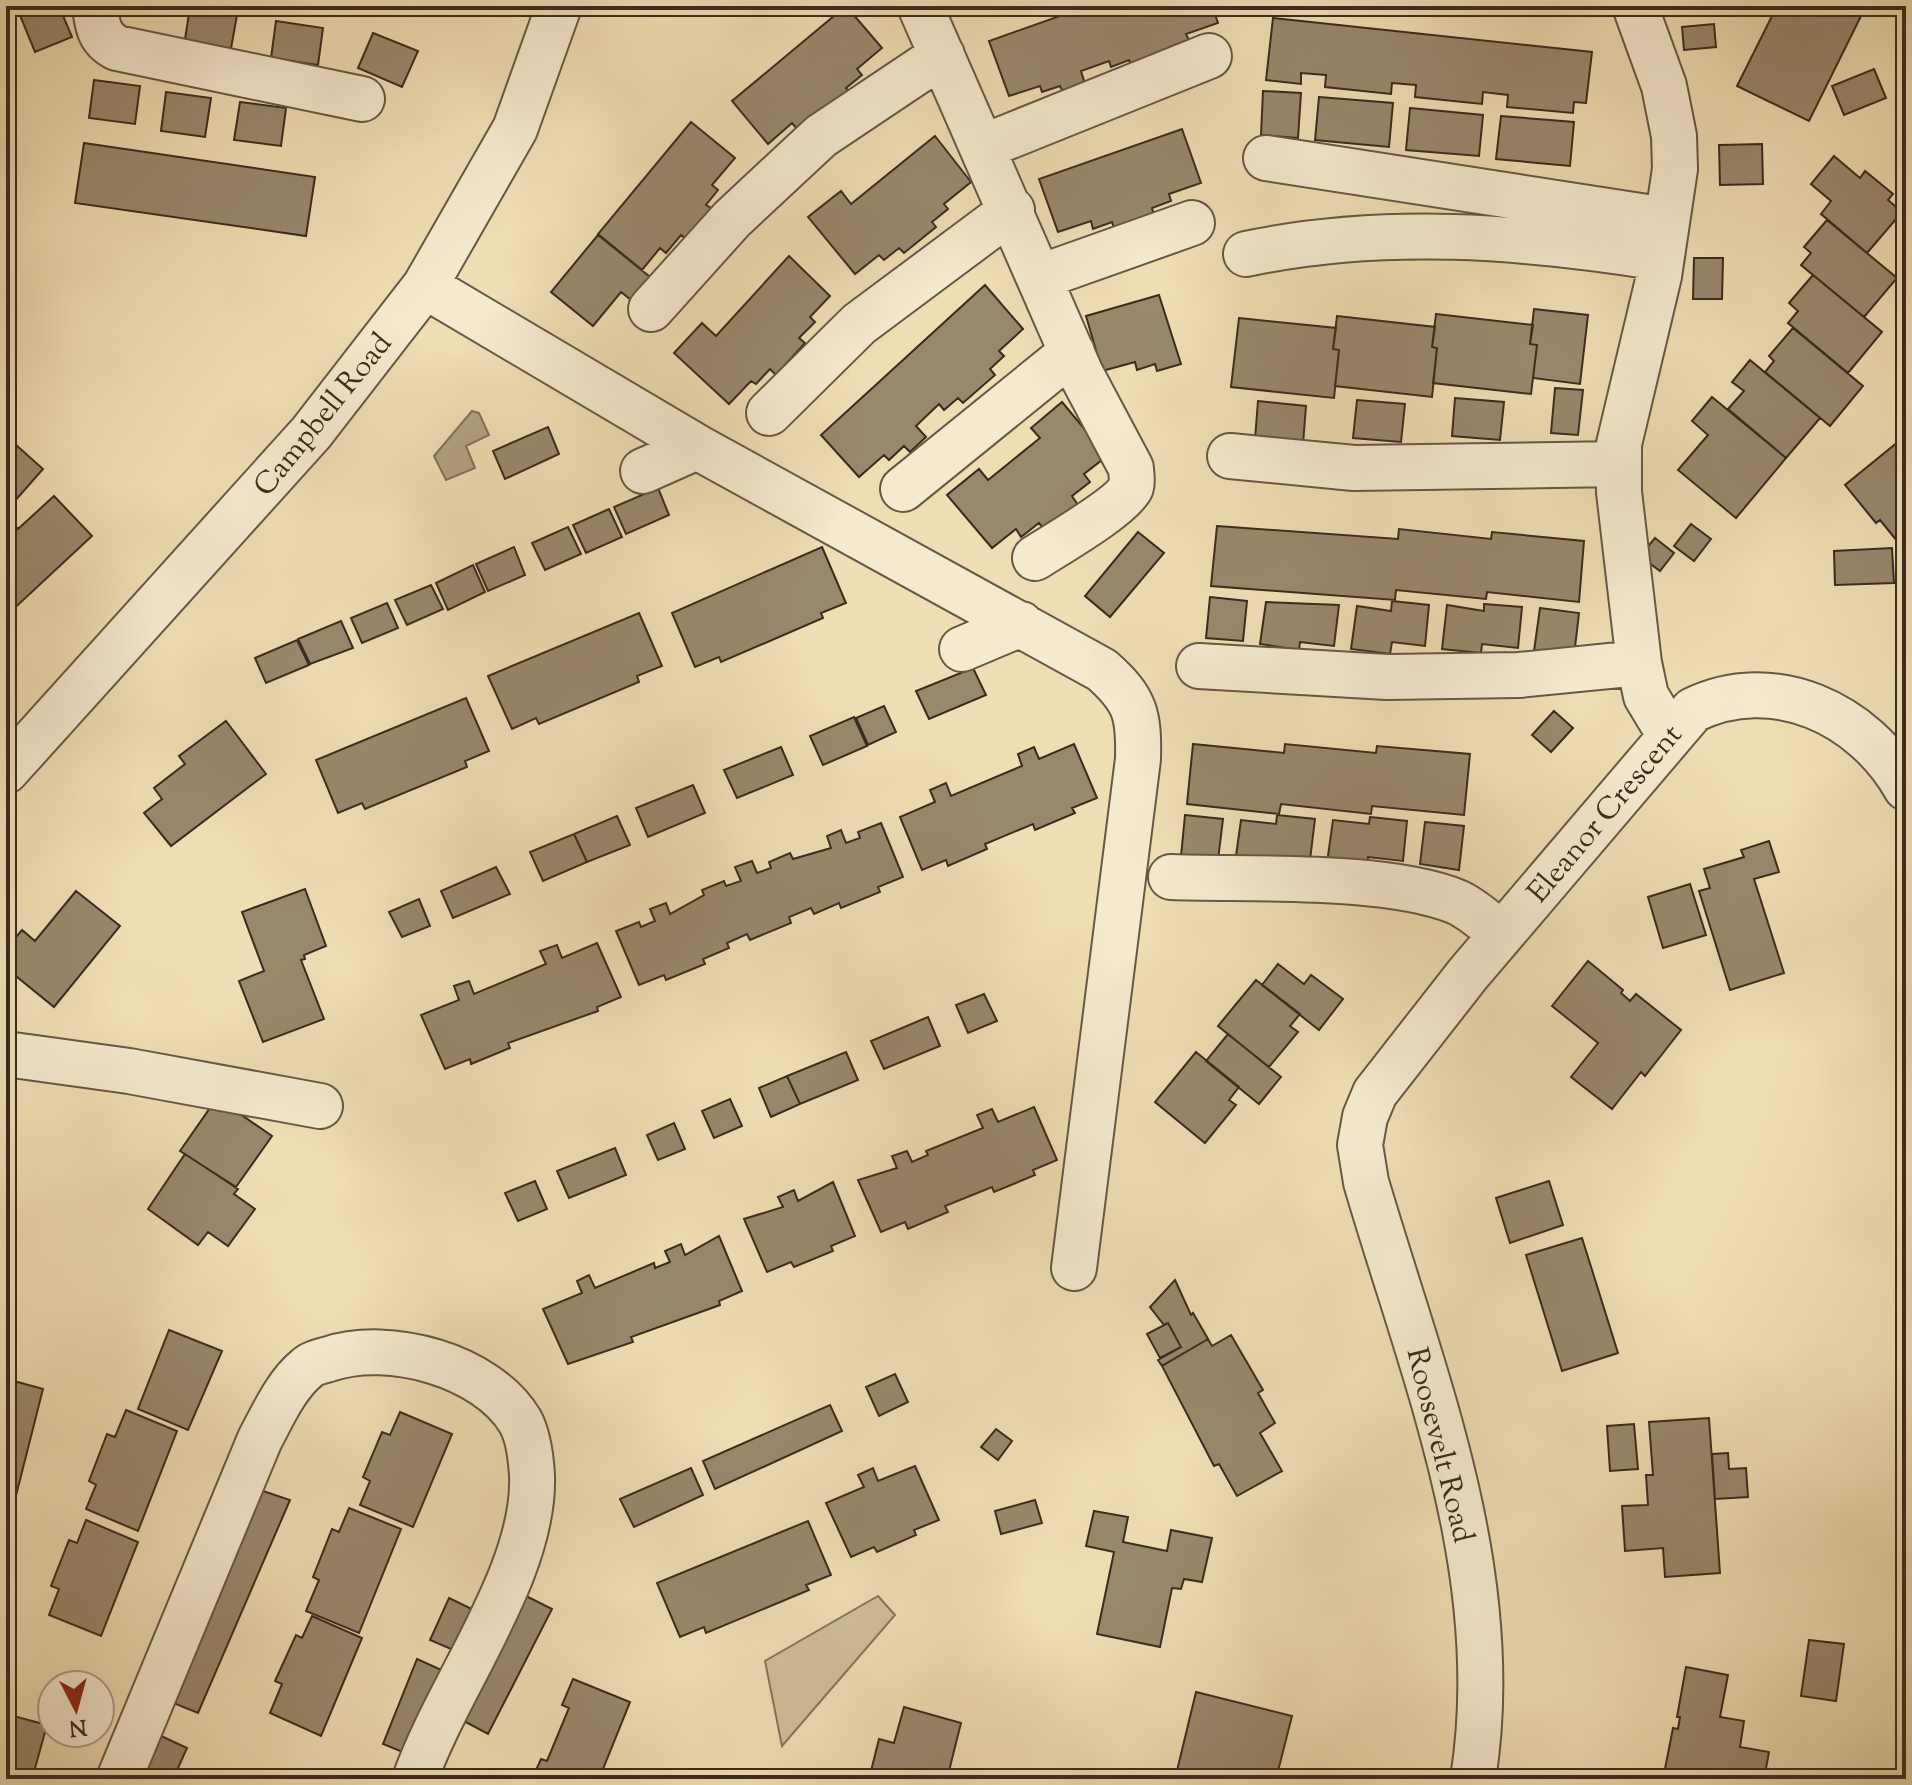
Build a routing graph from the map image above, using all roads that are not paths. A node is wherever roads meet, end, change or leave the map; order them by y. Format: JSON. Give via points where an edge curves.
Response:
{"nodes":[{"id":1,"x":95,"y":6,"type":"edge"},
{"id":2,"x":559,"y":6,"type":"edge"},
{"id":3,"x":920,"y":6,"type":"edge"},
{"id":4,"x":1635,"y":6,"type":"edge"},
{"id":5,"x":942,"y":55,"type":"junction"},
{"id":6,"x":1209,"y":56,"type":"dead end"},
{"id":7,"x":362,"y":99,"type":"dead end"},
{"id":8,"x":983,"y":147,"type":"junction"},
{"id":9,"x":1266,"y":158,"type":"dead end"},
{"id":10,"x":1012,"y":210,"type":"junction"},
{"id":11,"x":1192,"y":223,"type":"dead end"},
{"id":12,"x":1664,"y":239,"type":"junction"},
{"id":13,"x":1246,"y":254,"type":"dead end"},
{"id":14,"x":1040,"y":277,"type":"junction"},
{"id":15,"x":425,"y":286,"type":"junction"},
{"id":16,"x":651,"y":309,"type":"dead end"},
{"id":17,"x":1072,"y":352,"type":"junction"},
{"id":18,"x":769,"y":413,"type":"dead end"},
{"id":19,"x":697,"y":447,"type":"junction"},
{"id":20,"x":1230,"y":456,"type":"dead end"},
{"id":21,"x":1619,"y":464,"type":"junction"},
{"id":22,"x":643,"y":471,"type":"dead end"},
{"id":23,"x":903,"y":489,"type":"dead end"},
{"id":24,"x":1035,"y":558,"type":"dead end"},
{"id":25,"x":1021,"y":624,"type":"junction"},
{"id":26,"x":962,"y":649,"type":"dead end"},
{"id":27,"x":1639,"y":663,"type":"junction"},
{"id":28,"x":1199,"y":666,"type":"dead end"},
{"id":29,"x":1669,"y":734,"type":"junction"},
{"id":30,"x":6,"y":771,"type":"edge"},
{"id":31,"x":1906,"y":788,"type":"edge"},
{"id":32,"x":1171,"y":877,"type":"dead end"},
{"id":33,"x":1502,"y":934,"type":"junction"},
{"id":34,"x":6,"y":1054,"type":"edge"},
{"id":35,"x":320,"y":1106,"type":"dead end"},
{"id":36,"x":1365,"y":1117,"type":"joint"},
{"id":37,"x":1074,"y":1268,"type":"dead end"},
{"id":38,"x":119,"y":1779,"type":"edge"},
{"id":39,"x":415,"y":1779,"type":"edge"},
{"id":40,"x":1473,"y":1779,"type":"edge"}],
"edges":[{"from":1,"to":7,"type":"street","via":[[105,41],[117,48]]},
{"from":2,"to":15,"type":"street","name":"Campbell Road","via":[[515,129]]},
{"from":3,"to":5,"type":"street"},
{"from":4,"to":12,"type":"street","via":[[1664,86],[1674,136],[1675,169]]},
{"from":5,"to":8,"type":"street"},
{"from":5,"to":16,"type":"street","via":[[821,136],[732,219]]},
{"from":6,"to":8,"type":"street"},
{"from":8,"to":10,"type":"street"},
{"from":9,"to":12,"type":"street"},
{"from":10,"to":14,"type":"street"},
{"from":10,"to":18,"type":"street","via":[[859,324]]},
{"from":11,"to":14,"type":"street"},
{"from":12,"to":13,"type":"street","via":[[1565,242],[1452,236],[1325,242]]},
{"from":12,"to":21,"type":"street"},
{"from":14,"to":17,"type":"street"},
{"from":15,"to":19,"type":"street"},
{"from":15,"to":30,"type":"street","name":"Campbell Road","via":[[311,433]]},
{"from":17,"to":23,"type":"street"},
{"from":17,"to":24,"type":"street","via":[[1127,455],[1132,484],[1103,514]]},
{"from":19,"to":22,"type":"street"},
{"from":19,"to":25,"type":"street"},
{"from":20,"to":21,"type":"street","via":[[1354,468]]},
{"from":21,"to":27,"type":"street"},
{"from":25,"to":26,"type":"street"},
{"from":25,"to":37,"type":"street","via":[[1102,670],[1129,695],[1135,711],[1138,759],[1100,935]]},
{"from":27,"to":28,"type":"street","via":[[1519,675],[1387,677]]},
{"from":27,"to":29,"type":"street","via":[[1646,696]]},
{"from":29,"to":31,"type":"street","name":"Eleanor Crescent","via":[[1693,710],[1720,697],[1775,696],[1808,703],[1856,730]]},
{"from":29,"to":33,"type":"street","name":"Eleanor Crescent"},
{"from":32,"to":33,"type":"street","via":[[1413,891],[1459,903]]},
{"from":33,"to":36,"type":"street","name":"Eleanor Crescent","via":[[1375,1093]]},
{"from":34,"to":35,"type":"street"},
{"from":36,"to":40,"type":"street","name":"Roosevelt Road","via":[[1360,1145],[1366,1182],[1447,1443],[1468,1540],[1481,1649],[1480,1736]]},
{"from":38,"to":39,"type":"street","via":[[260,1439],[284,1396],[308,1366],[349,1352],[386,1350],[426,1359],[497,1397],[521,1422],[532,1477],[529,1525],[516,1567],[428,1740]]}]}
